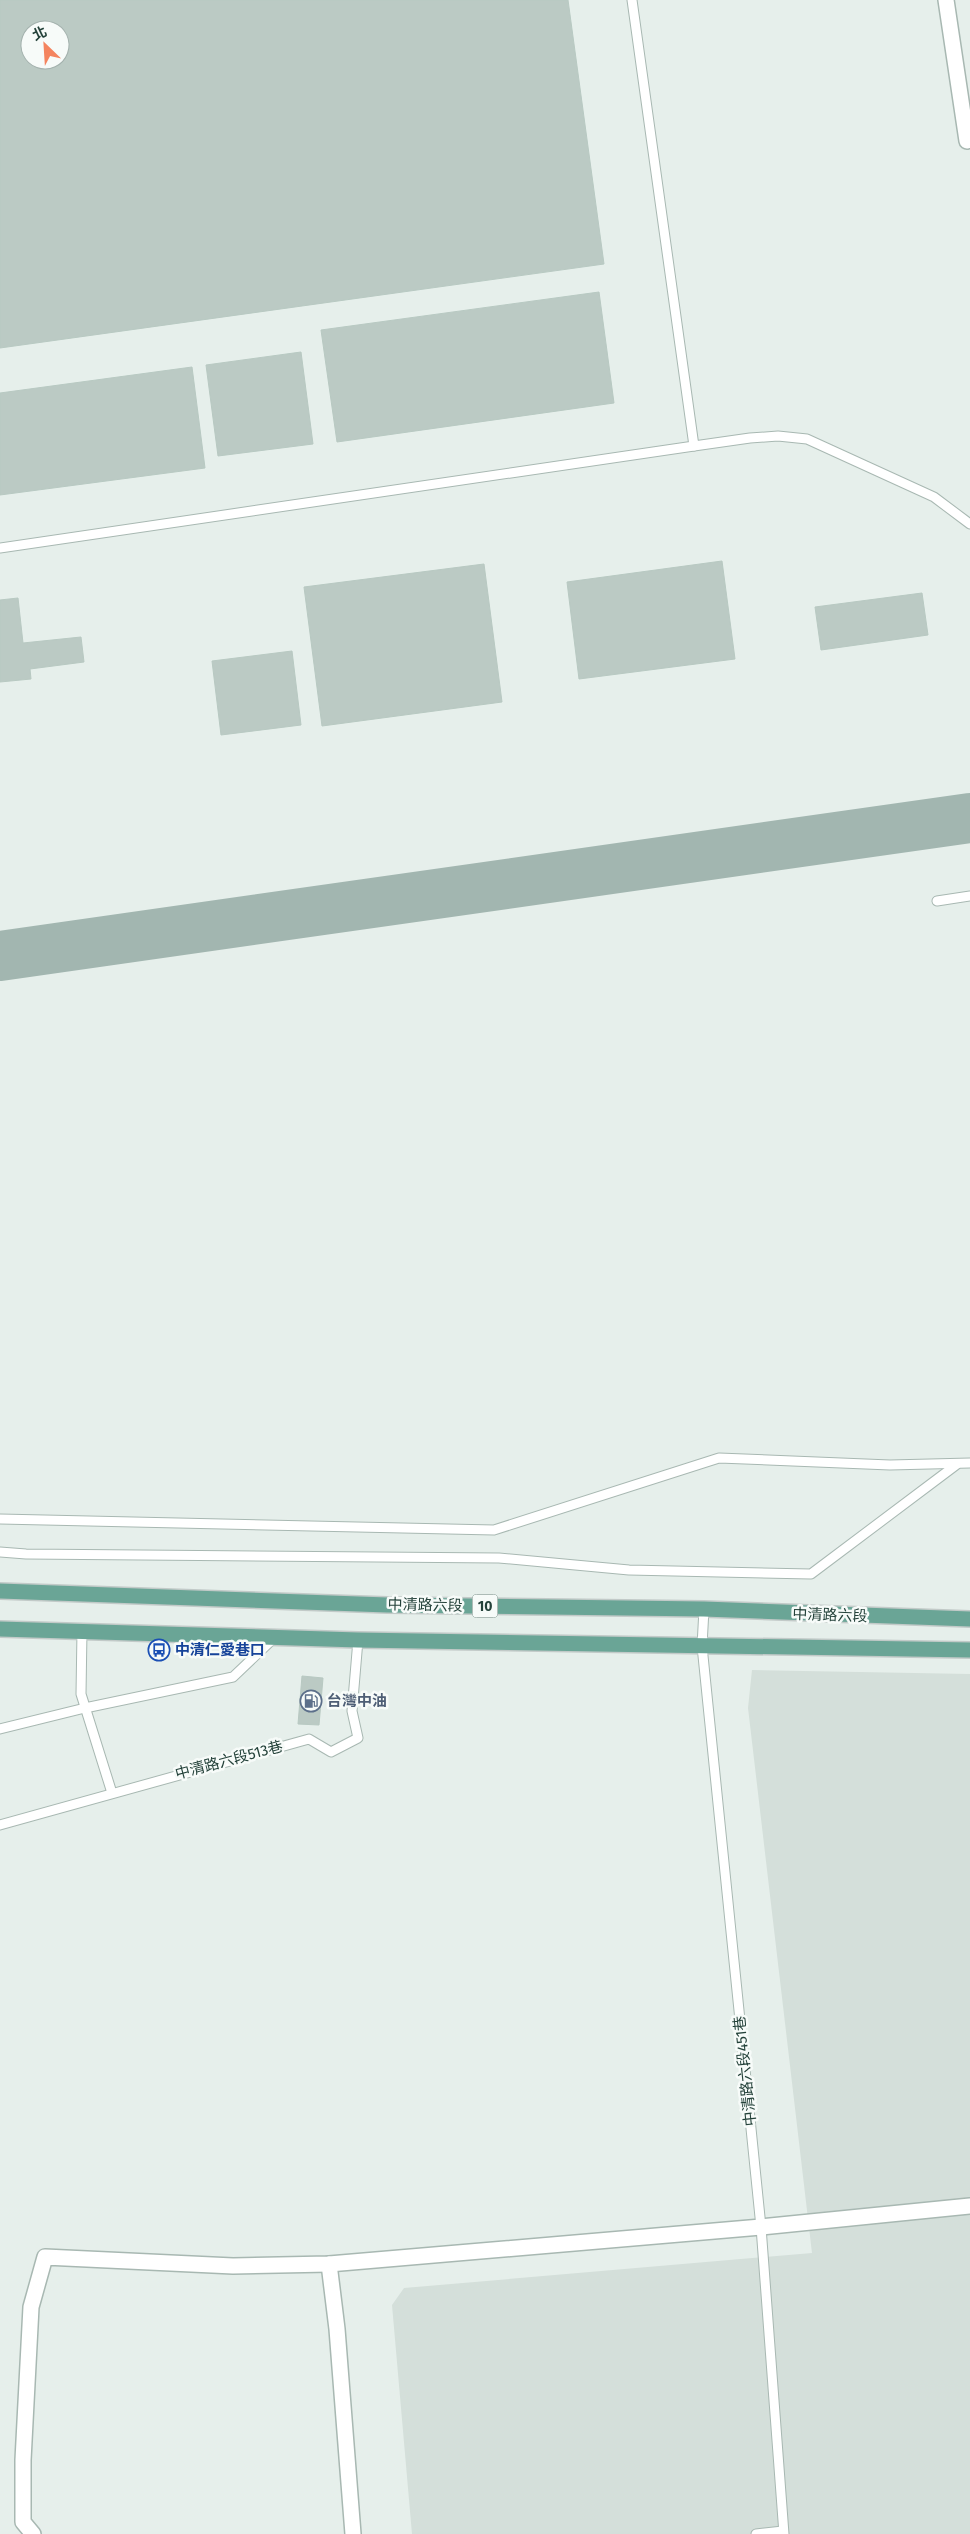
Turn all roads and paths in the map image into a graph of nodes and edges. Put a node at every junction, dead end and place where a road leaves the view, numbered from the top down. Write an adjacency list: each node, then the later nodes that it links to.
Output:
1 (632, 0): 4 (lane)
2 (946, 0): 3 (street)
3 (970, 140)
4 (694, 446): 5 (lane); 6 (lane)
5 (970, 524)
6 (0, 548)
7 (970, 896): 8 (lane)
8 (937, 901)
9 (970, 1463): 10 (lane)
10 (956, 1465): 11 (lane); 12 (lane)
11 (0, 1519)
12 (0, 1552)
13 (0, 1591): 14 (main road, 中清路六段 / 10)
14 (704, 1609): 15 (main road, 中清路六段 / 10); 20 (lane, 中清路六段451巷)
15 (970, 1618)
16 (0, 1629): 17 (main road)
17 (82, 1631): 18 (main road); 22 (lane)
18 (276, 1636): 19 (main road); 22 (lane)
19 (358, 1640): 20 (main road); 24 (lane, 中清路六段513巷)
20 (702, 1646): 21 (main road); 27 (lane, 中清路六段451巷)
21 (970, 1650)
22 (85, 1708): 23 (lane); 24 (lane)
23 (0, 1729)
24 (112, 1793): 25 (lane, 中清路六段513巷)
25 (0, 1825)
26 (970, 2206): 27 (street)
27 (761, 2227): 28 (street); 29 (lane, 中清路六段451巷)
28 (329, 2264): 30 (street); 31 (street)
29 (784, 2533): 32 (lane)
30 (33, 2534)
31 (353, 2534)
32 (756, 2534)

